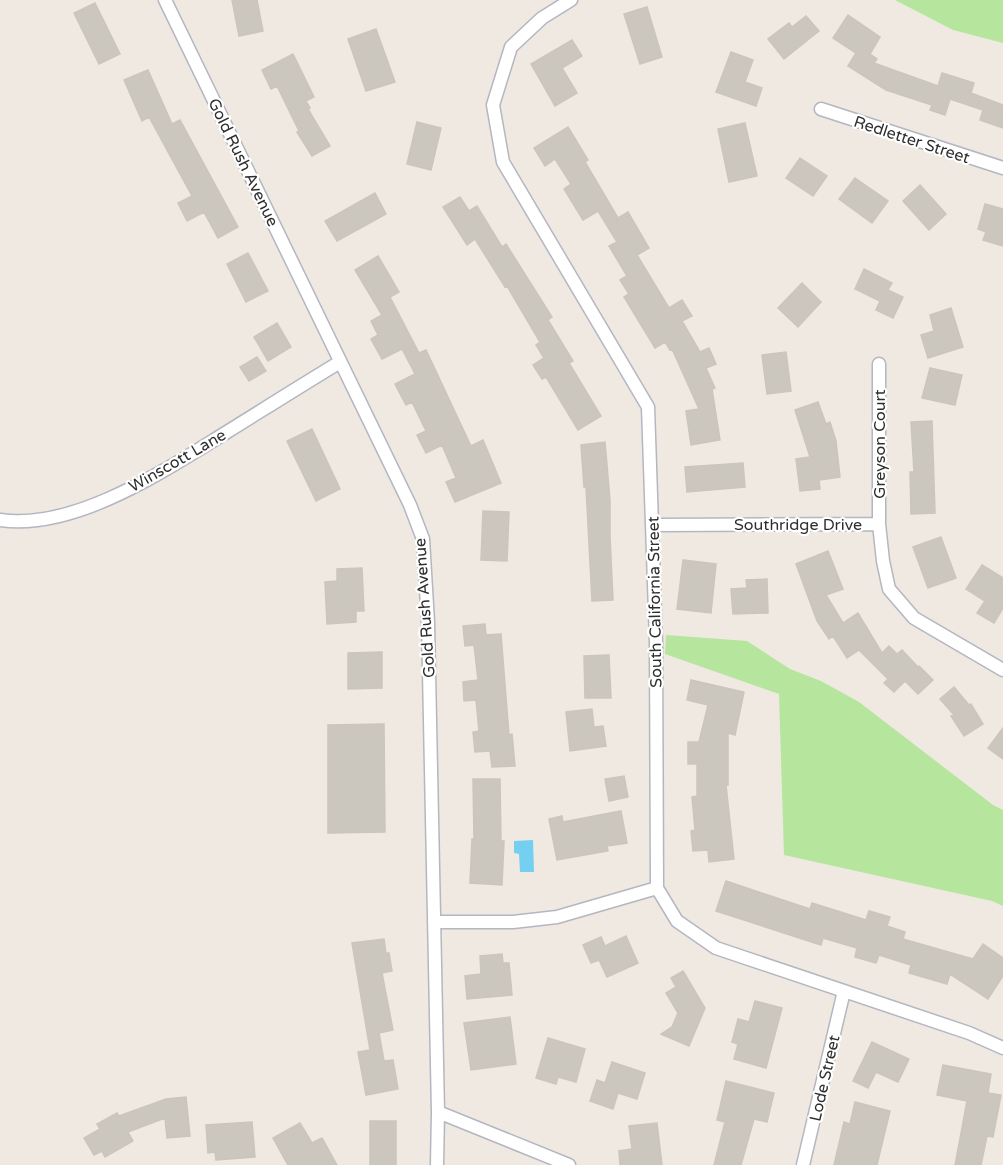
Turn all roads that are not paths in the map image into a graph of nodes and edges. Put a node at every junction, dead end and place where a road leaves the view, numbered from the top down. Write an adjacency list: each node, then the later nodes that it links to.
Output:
1 (165, 0): 5 (street, Gold Rush Avenue)
2 (571, 0): 9 (street, South California Street)
3 (821, 109): 4 (street, Redletter Street)
4 (1003, 168)
5 (340, 362): 7 (street, Winscott Lane); 12 (street, Gold Rush Avenue)
6 (879, 364): 8 (street, Greyson Court)
7 (0, 520)
8 (879, 524): 9 (street, Southridge Drive); 10 (street, Southridge Drive)
9 (653, 525): 11 (street, South California Street)
10 (1003, 670)
11 (657, 888): 12 (street); 13 (street)
12 (434, 922): 15 (street, Gold Rush Avenue)
13 (844, 991): 14 (street); 18 (street, Lode Street)
14 (1003, 1048)
15 (438, 1112): 16 (street, Gold Rush Avenue); 17 (street)
16 (437, 1165)
17 (569, 1165)
18 (803, 1165)

